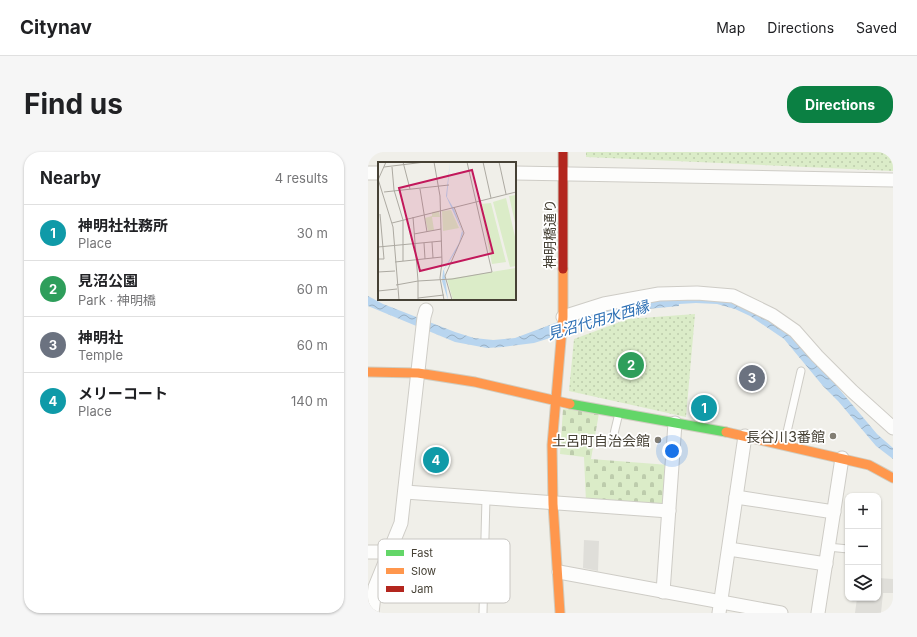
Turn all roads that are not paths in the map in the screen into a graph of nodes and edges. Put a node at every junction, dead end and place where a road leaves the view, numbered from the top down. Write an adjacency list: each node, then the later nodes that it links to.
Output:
1 (563, 152): 3 (street, 神明橋通り)
2 (516, 173): 3 (street)
3 (563, 174): 4 (street); 6 (street, 神明橋通り)
4 (893, 180)
5 (425, 314): 9 (street)
6 (563, 317): 10 (street, 神明橋通り); 13 (street)
7 (801, 371): 16 (lane)
8 (368, 372): 9 (street)
9 (418, 373): 10 (street); 19 (street)
10 (554, 401): 11 (street); 22 (street, 神明橋通り)
11 (619, 413): 12 (street); 15 (lane)
12 (675, 423): 14 (street); 23 (street)
13 (893, 428)
14 (745, 436): 16 (street); 20 (street)
15 (612, 442)
16 (784, 445): 17 (street)
17 (842, 458): 18 (street); 24 (street)
18 (893, 478)
19 (405, 492): 21 (street); 25 (street)
20 (736, 497): 24 (street); 28 (street)
21 (486, 498): 22 (street); 26 (lane)
22 (553, 504): 23 (street); 31 (street, 神明橋通り)
23 (669, 511): 33 (street)
24 (834, 512): 27 (street)
25 (394, 539)
26 (485, 539)
27 (828, 547): 29 (lane); 30 (street)
28 (729, 549): 30 (street); 35 (street)
29 (845, 549)
30 (826, 564): 40 (street)
31 (558, 572): 33 (street); 38 (street, 神明橋通り)
32 (378, 579): 36 (street)
33 (663, 592): 35 (street)
34 (483, 603): 37 (lane)
35 (720, 608): 39 (street)
36 (372, 613)
37 (483, 613)
38 (560, 613)
39 (781, 613)
40 (818, 613)

